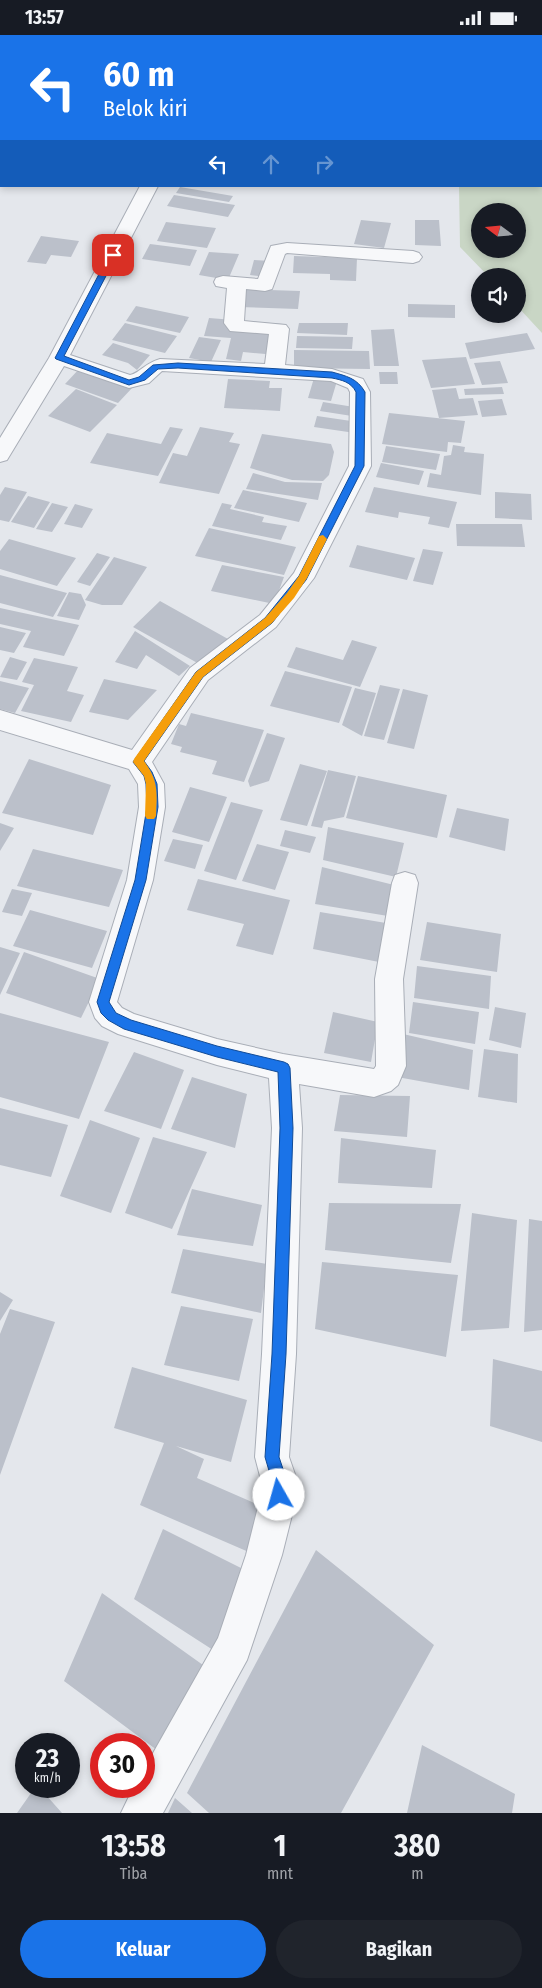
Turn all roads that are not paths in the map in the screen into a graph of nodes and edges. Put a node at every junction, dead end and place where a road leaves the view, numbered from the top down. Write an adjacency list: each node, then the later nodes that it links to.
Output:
1 (148, 187): 3 (street)
2 (412, 257): 4 (street)
3 (59, 358): 4 (street); 5 (street)
4 (274, 370): 7 (street)
5 (0, 455)
6 (0, 720): 7 (street)
7 (138, 762): 9 (street)
8 (406, 883): 9 (street)
9 (284, 1068): 10 (street)
10 (140, 1813)

